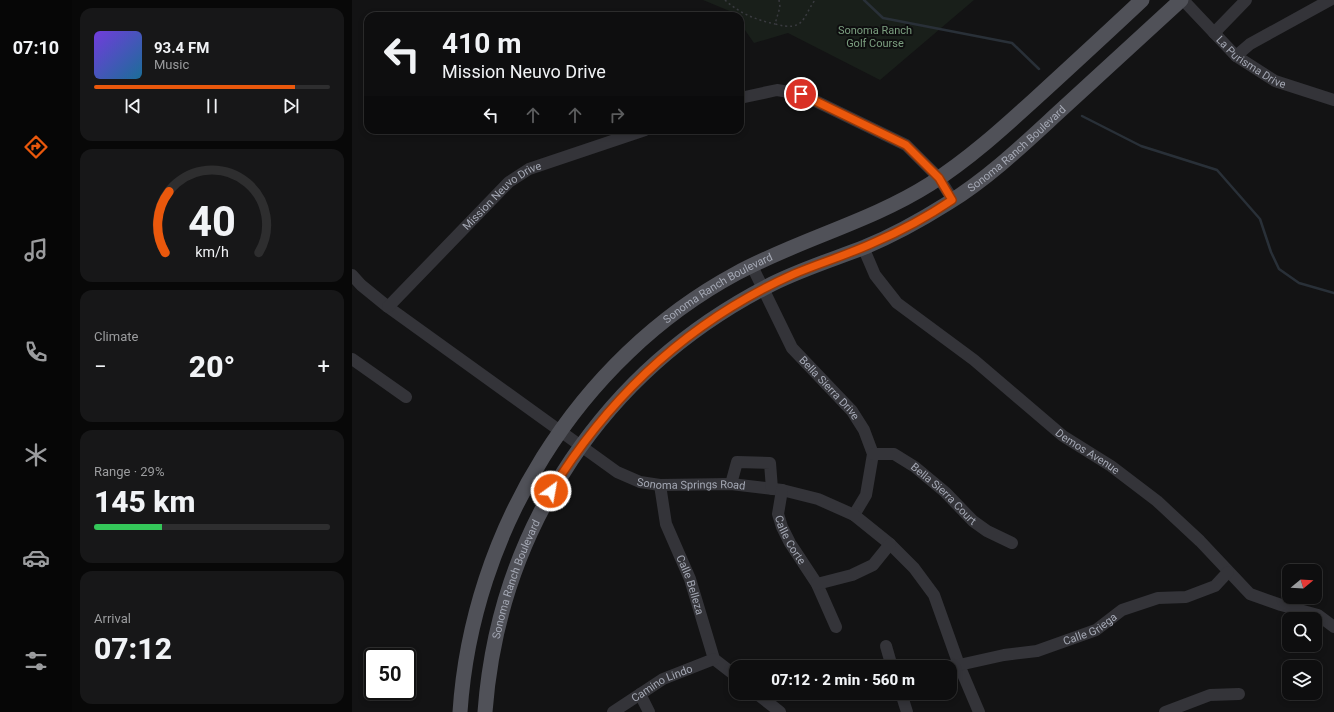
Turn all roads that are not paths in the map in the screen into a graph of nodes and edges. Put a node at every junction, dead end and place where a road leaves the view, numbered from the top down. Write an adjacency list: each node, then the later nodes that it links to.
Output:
1 (1142, 0): 10 (main road, Sonoma Ranch Boulevard)
2 (1182, 0): 5 (street, La Purisma Drive); 11 (main road, Sonoma Ranch Boulevard)
3 (1246, 0): 5 (street)
4 (1330, 0): 6 (street)
5 (1214, 33): 6 (street, La Purisma Drive)
6 (1236, 56): 8 (street, La Purisma Drive)
7 (744, 97): 10 (street)
8 (1334, 100)
9 (633, 134): 16 (street, Mission Neuvo Drive)
10 (939, 178): 11 (street); 13 (main road, Sonoma Ranch Boulevard)
11 (952, 200): 12 (main road, Sonoma Ranch Boulevard)
12 (863, 247): 15 (main road, Sonoma Ranch Boulevard); 28 (street, Demos Avenue)
13 (752, 266): 15 (street, Bella Sierra Drive); 19 (main road, Sonoma Ranch Boulevard)
14 (352, 275): 16 (street, Sonoma Springs Road)
15 (764, 289): 20 (main road, Sonoma Ranch Boulevard); 21 (street, Bella Sierra Drive)
16 (388, 307): 19 (street, Sonoma Springs Road)
17 (352, 359): 18 (street)
18 (406, 397)
19 (562, 430): 20 (street, Sonoma Springs Road); 41 (main road, Sonoma Ranch Boulevard)
20 (581, 446): 23 (street, Sonoma Springs Road); 42 (main road, Sonoma Ranch Boulevard)
21 (872, 454): 25 (street, Bella Sierra Drive); 26 (street, Bella Sierra Court)
22 (731, 484): 23 (street, Sonoma Springs Road); 24 (street, Sonoma Springs Road); 24 (street, Calle Corte)
23 (660, 485): 33 (street, Calle Belleza)
24 (777, 489): 25 (street, Sonoma Springs Road); 29 (street, Calle Corte)
25 (854, 515): 27 (street, Sonoma Springs Road)
26 (1012, 543)
27 (890, 544): 29 (street); 35 (street, Sonoma Springs Road)
28 (1228, 572): 30 (street, Demos Avenue); 35 (street, Calle Griega)
29 (817, 584): 31 (street, Calle Corte)
30 (1334, 626)
31 (836, 627)
32 (886, 646): 34 (street)
33 (714, 659): 36 (street); 37 (street, Camino Lindo)
34 (890, 660)
35 (959, 665): 47 (street, Sonoma Springs Road)
36 (729, 671)
37 (640, 694): 43 (street, Camino Lindo); 44 (street)
38 (1239, 694): 48 (street)
39 (765, 700): 45 (street)
40 (903, 700): 46 (street)
41 (460, 712)
42 (485, 712)
43 (613, 712)
44 (649, 712)
45 (780, 712)
46 (907, 712)
47 (979, 712)
48 (1165, 712)

